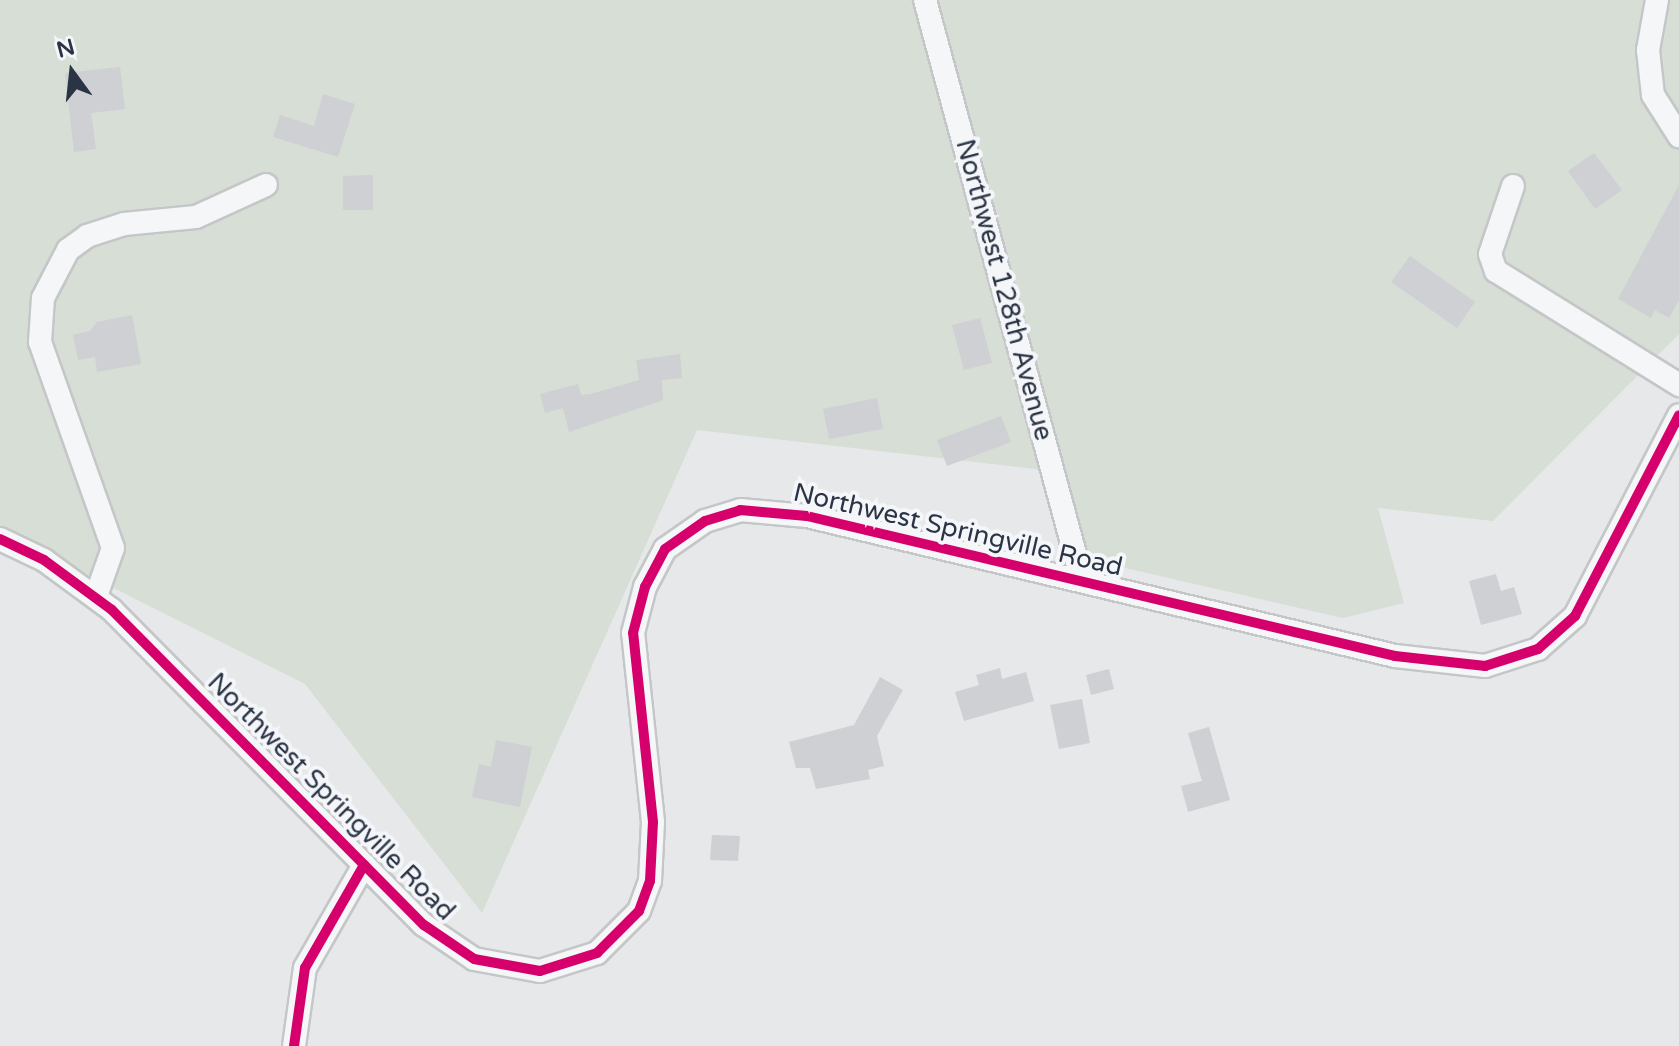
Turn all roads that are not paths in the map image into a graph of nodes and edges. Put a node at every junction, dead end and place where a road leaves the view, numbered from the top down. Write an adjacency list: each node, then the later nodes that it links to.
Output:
1 (925, 0): 9 (street, Northwest 128th Avenue)
2 (1657, 0): 3 (street)
3 (1679, 136)
4 (266, 185): 10 (street)
5 (1513, 186): 6 (street)
6 (1679, 385)
7 (1679, 415): 9 (street, Northwest Springville Road)
8 (0, 539): 10 (street, Northwest Springville Road)
9 (1082, 580): 11 (street, Northwest Springville Road)
10 (96, 596): 11 (street, Northwest Springville Road)
11 (364, 865): 12 (street)
12 (294, 1046)

